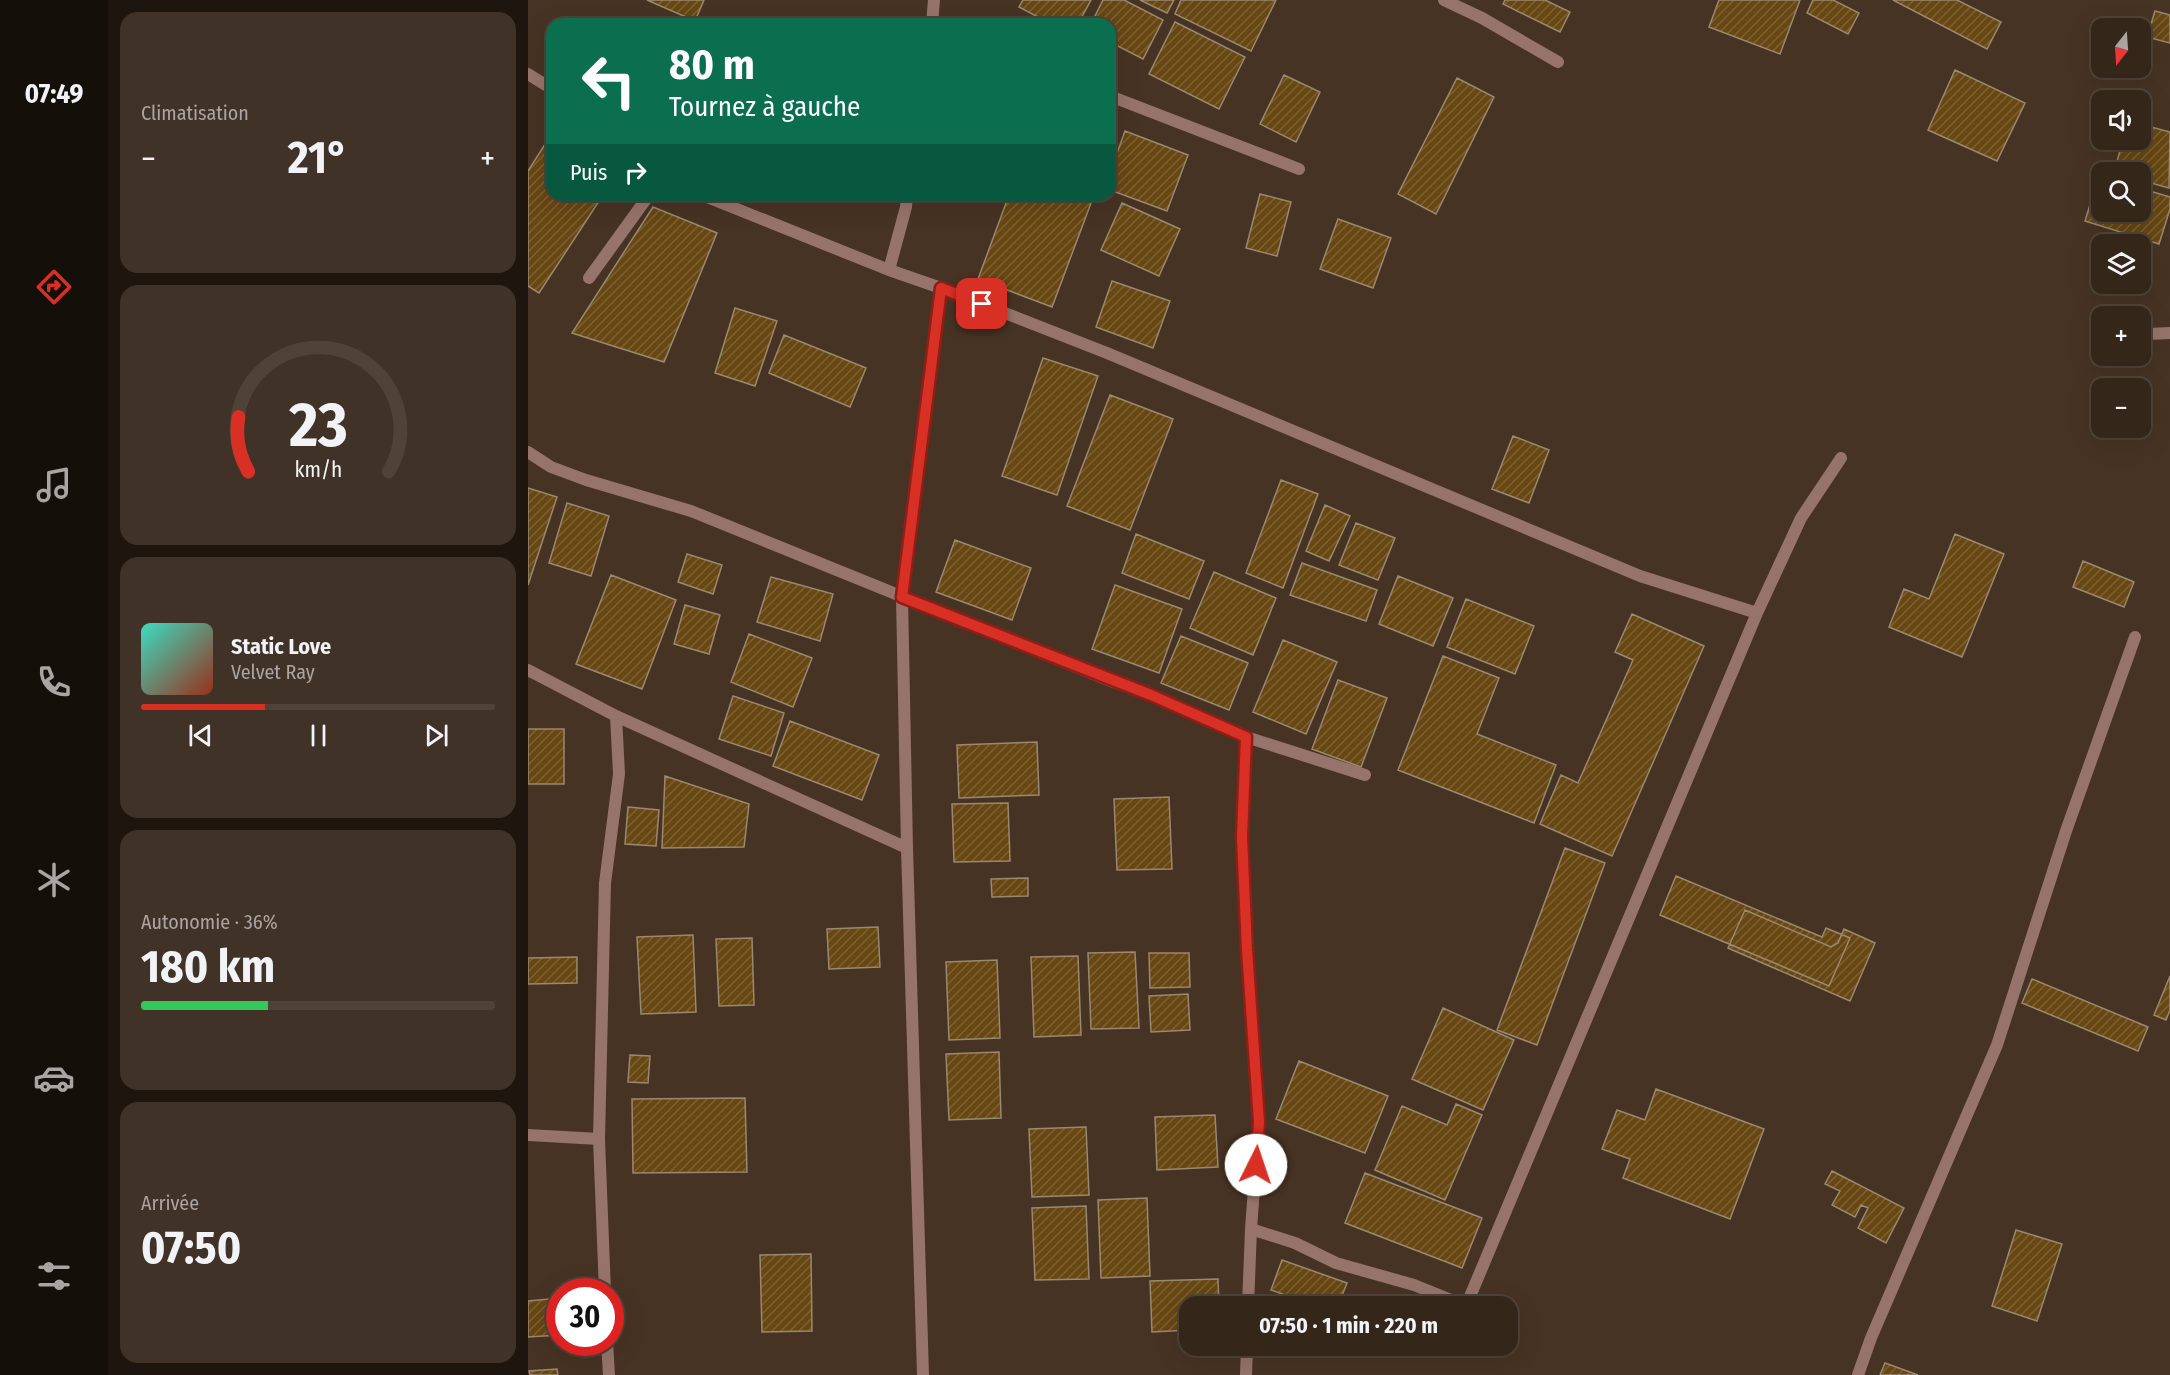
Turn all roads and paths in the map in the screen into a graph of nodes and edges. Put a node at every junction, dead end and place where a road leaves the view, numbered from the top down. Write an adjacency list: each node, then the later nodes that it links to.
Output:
1 (934, 0): 3 (street)
2 (1444, 0): 4 (street)
3 (932, 18)
4 (1558, 62)
5 (528, 74): 6 (street)
6 (546, 85)
7 (1116, 98): 8 (street)
8 (1299, 169)
9 (645, 201): 13 (street)
10 (717, 201): 12 (street)
11 (906, 201): 12 (street)
12 (890, 270): 14 (street)
13 (589, 278)
14 (941, 288): 19 (street); 20 (street)
15 (2170, 333): 16 (street)
16 (2151, 334)
17 (528, 452): 19 (street)
18 (1840, 458): 20 (street)
19 (902, 597): 24 (street); 26 (street)
20 (1757, 613): 29 (street)
21 (2135, 637): 37 (street)
22 (528, 670): 23 (street)
23 (616, 716): 26 (street); 28 (street)
24 (1246, 737): 25 (street); 29 (street)
25 (1365, 775)
26 (907, 848): 35 (street)
27 (528, 1135): 28 (street)
28 (599, 1139): 30 (street)
29 (1251, 1229): 31 (street)
30 (604, 1278)
31 (1248, 1296)
32 (608, 1356): 34 (street)
33 (1247, 1356): 36 (street)
34 (609, 1375)
35 (923, 1375)
36 (1246, 1375)
37 (1858, 1375)

